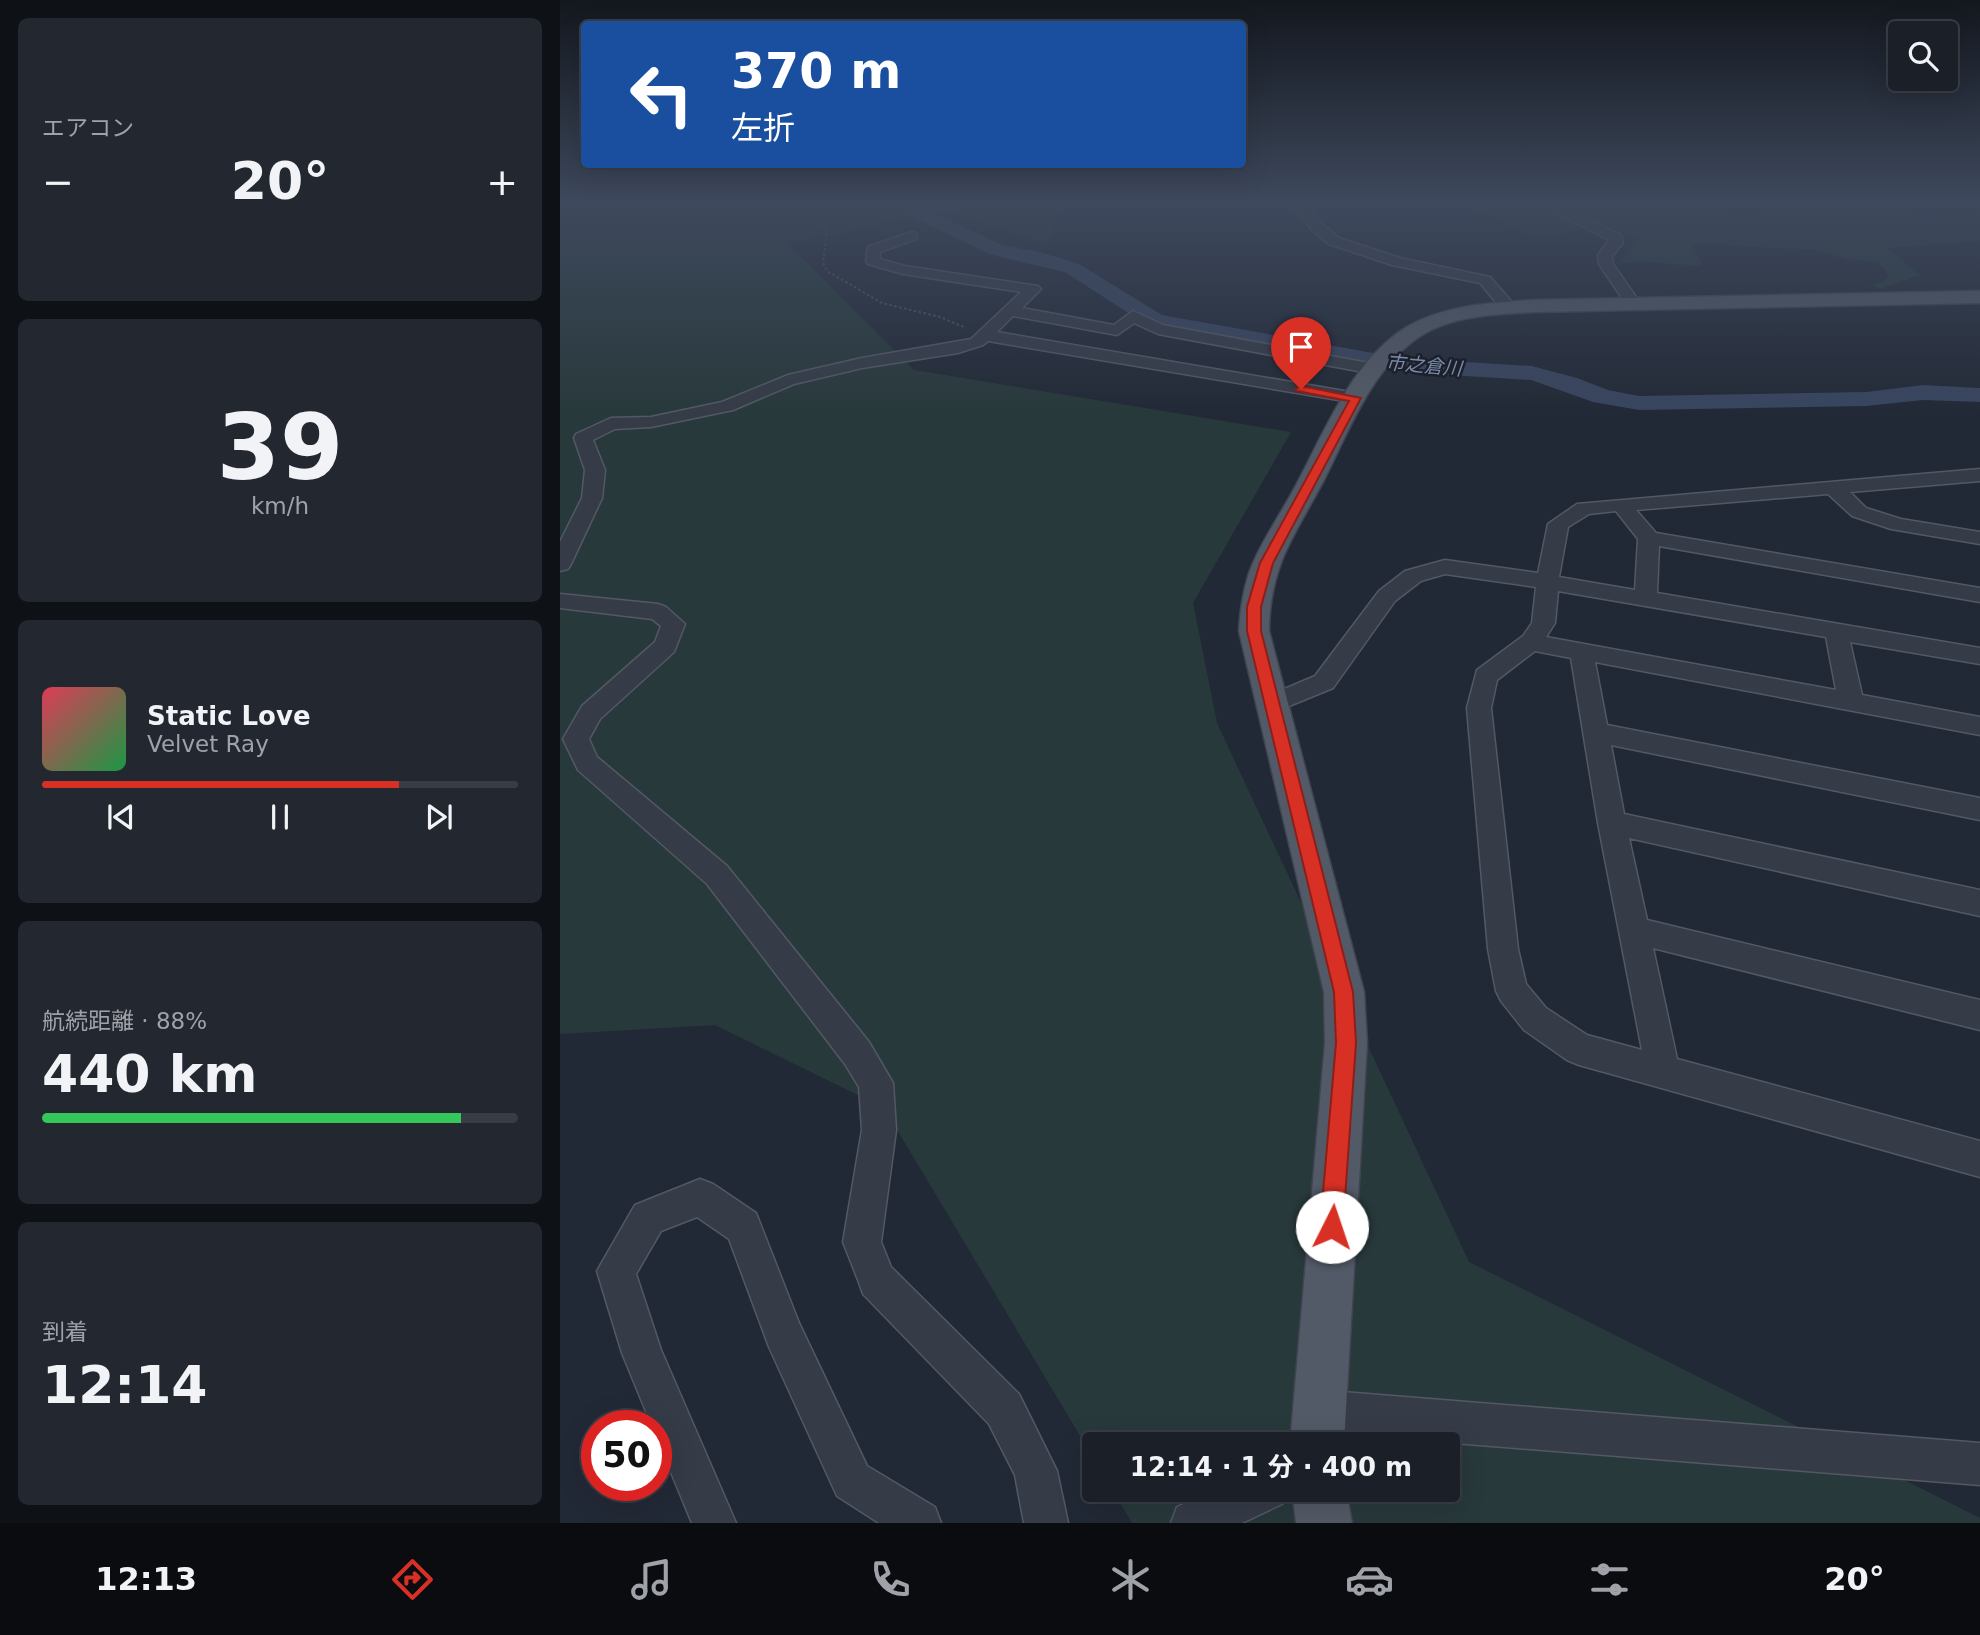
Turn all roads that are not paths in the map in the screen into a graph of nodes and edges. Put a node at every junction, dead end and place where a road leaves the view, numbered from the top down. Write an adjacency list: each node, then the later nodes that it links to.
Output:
1 (917, 272): 7 (street)
2 (1446, 272): 6 (street)
3 (1611, 272): 5 (street)
4 (1980, 297): 5 (main road)
5 (1633, 304): 6 (main road)
6 (1509, 307): 9 (main road)
7 (1010, 311): 8 (street); 9 (street)
8 (984, 335): 9 (street); 15 (street)
9 (1372, 373): 25 (main road)
10 (1980, 475): 11 (street)
11 (1832, 486): 12 (street); 14 (street)
12 (1620, 504): 13 (street); 16 (street)
13 (1649, 538): 17 (street); 18 (street)
14 (1980, 538)
15 (560, 564)
16 (1549, 582): 18 (street); 21 (street); 25 (street)
17 (1980, 595)
18 (1646, 598): 20 (street)
19 (560, 601): 41 (street)
20 (1836, 632): 23 (street); 24 (street)
21 (1531, 642): 22 (street); 33 (street)
22 (1582, 654): 24 (street); 27 (street)
23 (1980, 656)
24 (1851, 702): 26 (street)
25 (1272, 704): 35 (main road)
26 (1980, 726)
27 (1596, 732): 28 (street); 29 (street)
28 (1980, 809)
29 (1612, 823): 30 (street); 31 (street)
30 (1980, 903)
31 (1634, 930): 32 (street); 33 (street)
32 (1980, 1015)
33 (1663, 1074): 34 (street)
34 (1980, 1159)
35 (1317, 1427): 36 (street)
36 (1980, 1464)
37 (1239, 1502): 42 (street)
38 (1321, 1502): 43 (main road)
39 (714, 1523): 40 (street)
40 (919, 1523)
41 (1046, 1523)
42 (1193, 1523)
43 (1324, 1523)

